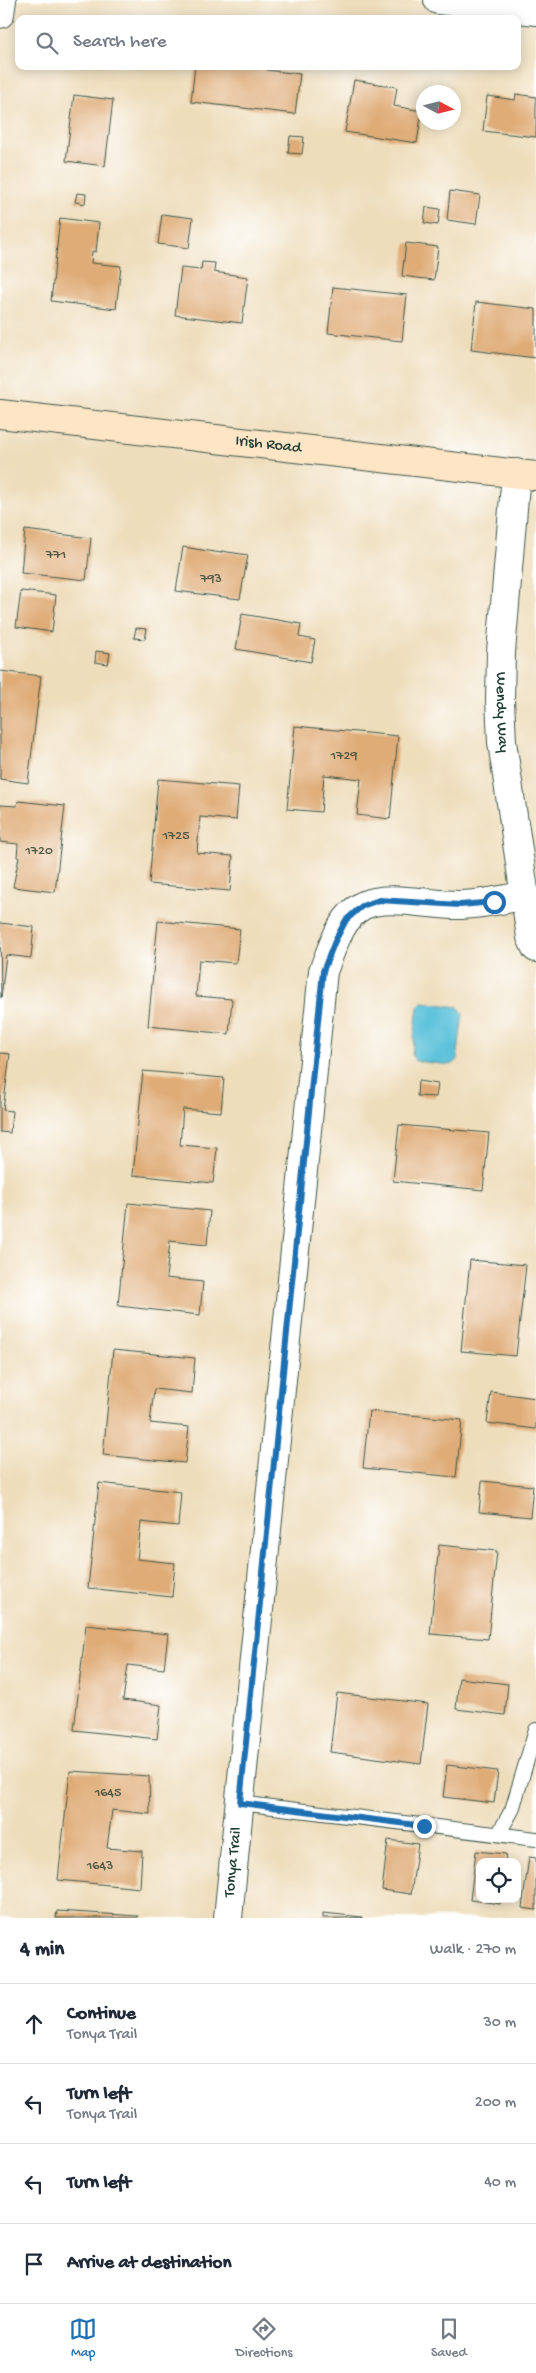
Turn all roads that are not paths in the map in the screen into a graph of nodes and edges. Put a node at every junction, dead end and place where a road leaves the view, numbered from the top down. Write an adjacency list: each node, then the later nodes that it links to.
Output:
1 (2, 0): 4 (street)
2 (438, 0): 3 (street)
3 (536, 11)
4 (0, 14)
5 (0, 414): 6 (street, Irish Road)
6 (526, 474): 7 (street, Wendy Way)
7 (525, 895): 8 (street, Wendy Way); 10 (street, Tonya Trail)
8 (536, 948)
9 (536, 1730): 11 (lane)
10 (240, 1803): 11 (lane); 13 (street, Tonya Trail)
11 (499, 1833): 12 (lane)
12 (536, 1839)
13 (228, 1918)

